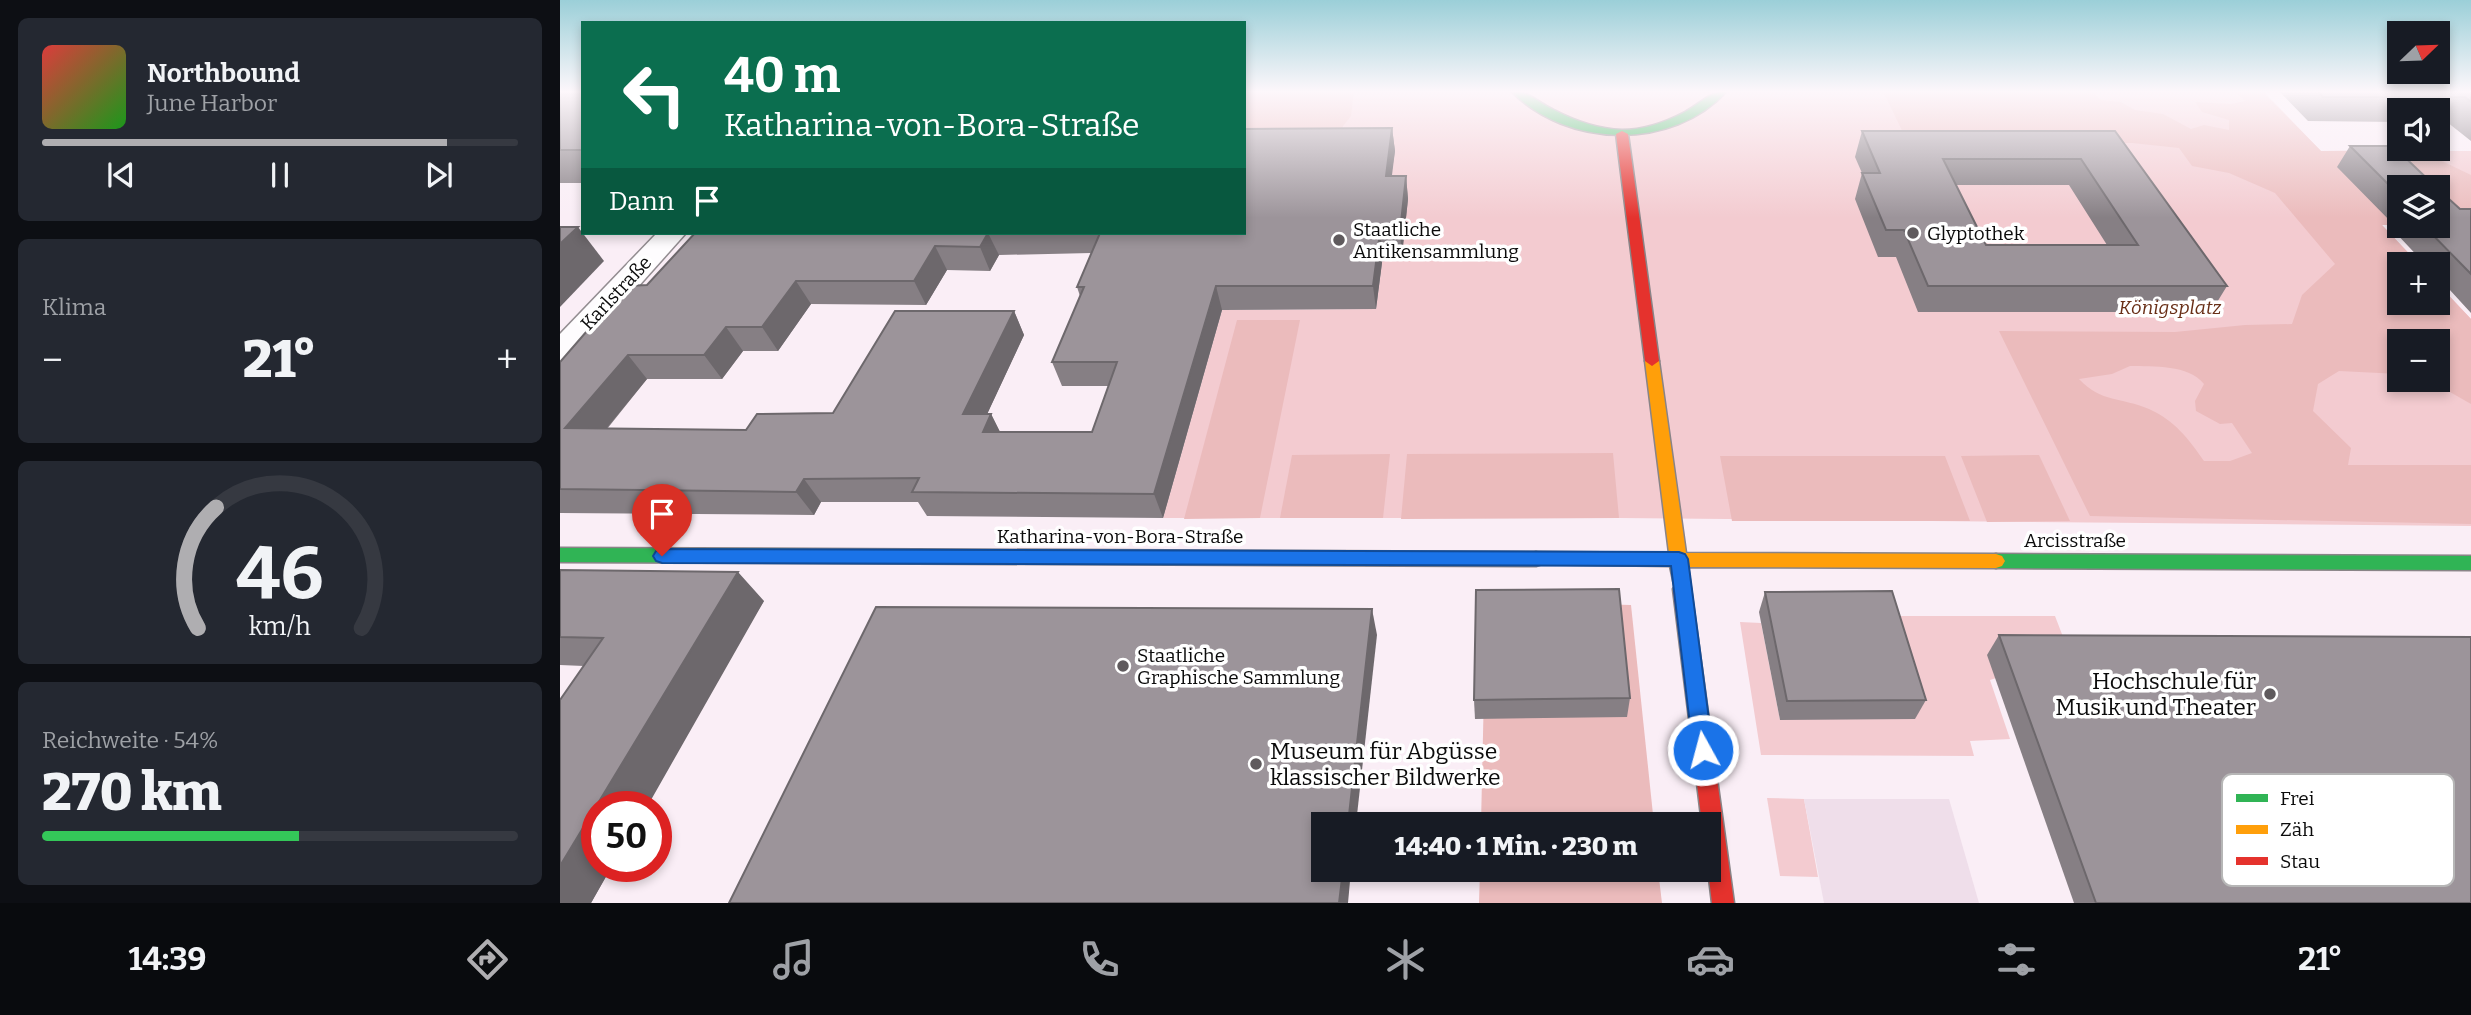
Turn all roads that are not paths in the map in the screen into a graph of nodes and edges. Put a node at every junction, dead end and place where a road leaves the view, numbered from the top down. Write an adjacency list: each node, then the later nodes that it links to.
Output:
1 (1619, 133): 2 (main road)
2 (1622, 134): 6 (main road)
3 (670, 235): 4 (street, Karlstraße)
4 (560, 354)
5 (560, 555): 6 (main road, Katharina-von-Bora-Straße)
6 (1679, 559): 7 (main road, Arcisstraße); 8 (main road)
7 (2471, 563)
8 (1723, 903)

